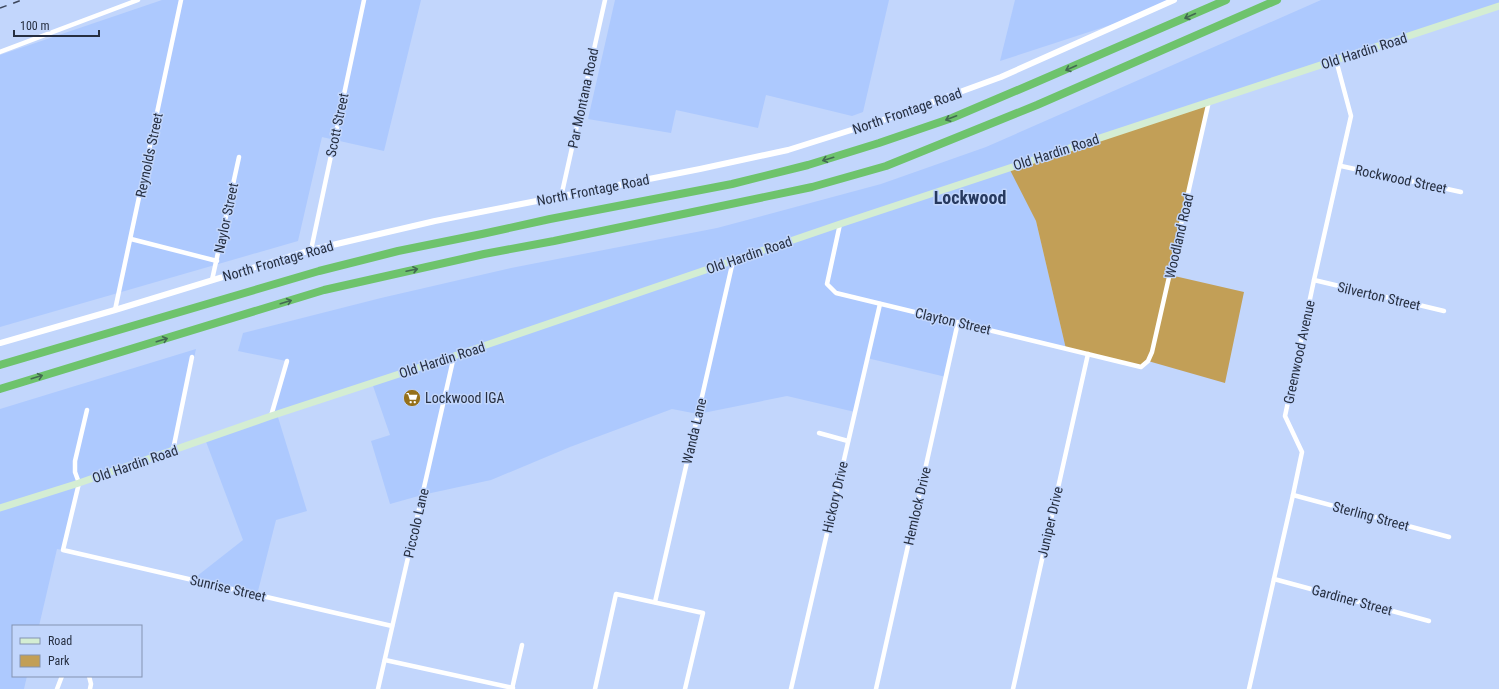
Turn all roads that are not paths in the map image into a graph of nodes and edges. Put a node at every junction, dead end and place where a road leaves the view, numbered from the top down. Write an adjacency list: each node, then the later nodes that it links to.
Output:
1 (138, 0): 9 (street)
2 (181, 0): 17 (street, Reynolds Street)
3 (364, 0): 18 (street, Scott Street)
4 (605, 0): 15 (street, Par Montana Road)
5 (1174, 0): 15 (street, North Frontage Road)
6 (1226, 0): 32 (highway, one-way to 32)
7 (1277, 0): 34 (highway, one-way to 7)
8 (1499, 6): 10 (main road, Old Hardin Road)
9 (0, 52)
10 (1336, 60): 11 (main road, Old Hardin Road); 13 (street, Greenwood Avenue)
11 (1209, 102): 16 (main road, Old Hardin Road); 33 (street, Woodland Road)
12 (239, 157): 20 (street, Naylor Street)
13 (1341, 166): 14 (street, Rockwood Street); 22 (street, Greenwood Avenue)
14 (1461, 192)
15 (561, 197): 18 (street, North Frontage Road)
16 (840, 224): 19 (main road, Old Hardin Road); 23 (street, Clayton Street)
17 (131, 239): 20 (street); 24 (street, Reynolds Street)
18 (311, 250): 21 (street, North Frontage Road)
19 (733, 260): 29 (main road, Old Hardin Road); 45 (street, Wanda Lane)
20 (216, 261): 21 (street, Naylor Street)
21 (212, 280): 24 (street, North Frontage Road)
22 (1314, 280): 25 (street, Silverton Street); 41 (street, Greenwood Avenue)
23 (880, 304): 26 (street, Clayton Street); 38 (street, Hickory Drive)
24 (115, 310): 27 (street, North Frontage Road)
25 (1444, 311)
26 (958, 322): 28 (street, Clayton Street); 59 (street, Hemlock Drive)
27 (0, 342)
28 (1088, 354): 33 (street, Clayton Street); 60 (street, Juniper Drive)
29 (454, 356): 36 (main road, Old Hardin Road); 47 (street, Piccolo Lane)
30 (192, 358): 39 (street)
31 (286, 361): 36 (street)
32 (0, 365)
33 (1141, 367)
34 (0, 389)
35 (87, 410): 40 (street)
36 (271, 416): 39 (main road, Old Hardin Road)
37 (819, 433): 38 (street)
38 (848, 441): 58 (street, Hickory Drive)
39 (173, 450): 40 (main road, Old Hardin Road)
40 (79, 483): 42 (main road, Old Hardin Road); 47 (street, Sunrise Street)
41 (1293, 495): 43 (street, Sterling Street); 44 (street, Greenwood Avenue)
42 (0, 508)
43 (1449, 537)
44 (1274, 580): 46 (street, Gardiner Street); 61 (street, Greenwood Avenue)
45 (655, 602): 56 (street); 57 (street)
46 (1429, 621)
47 (392, 626): 49 (street, Piccolo Lane)
48 (522, 645): 55 (street)
49 (385, 660): 54 (street, Piccolo Lane); 55 (street)
50 (62, 677): 52 (street)
51 (89, 677): 53 (street)
52 (57, 689)
53 (90, 689)
54 (378, 689)
55 (513, 689)
56 (595, 689)
57 (685, 689)
58 (791, 689)
59 (876, 689)
60 (1012, 689)
61 (1249, 689)

